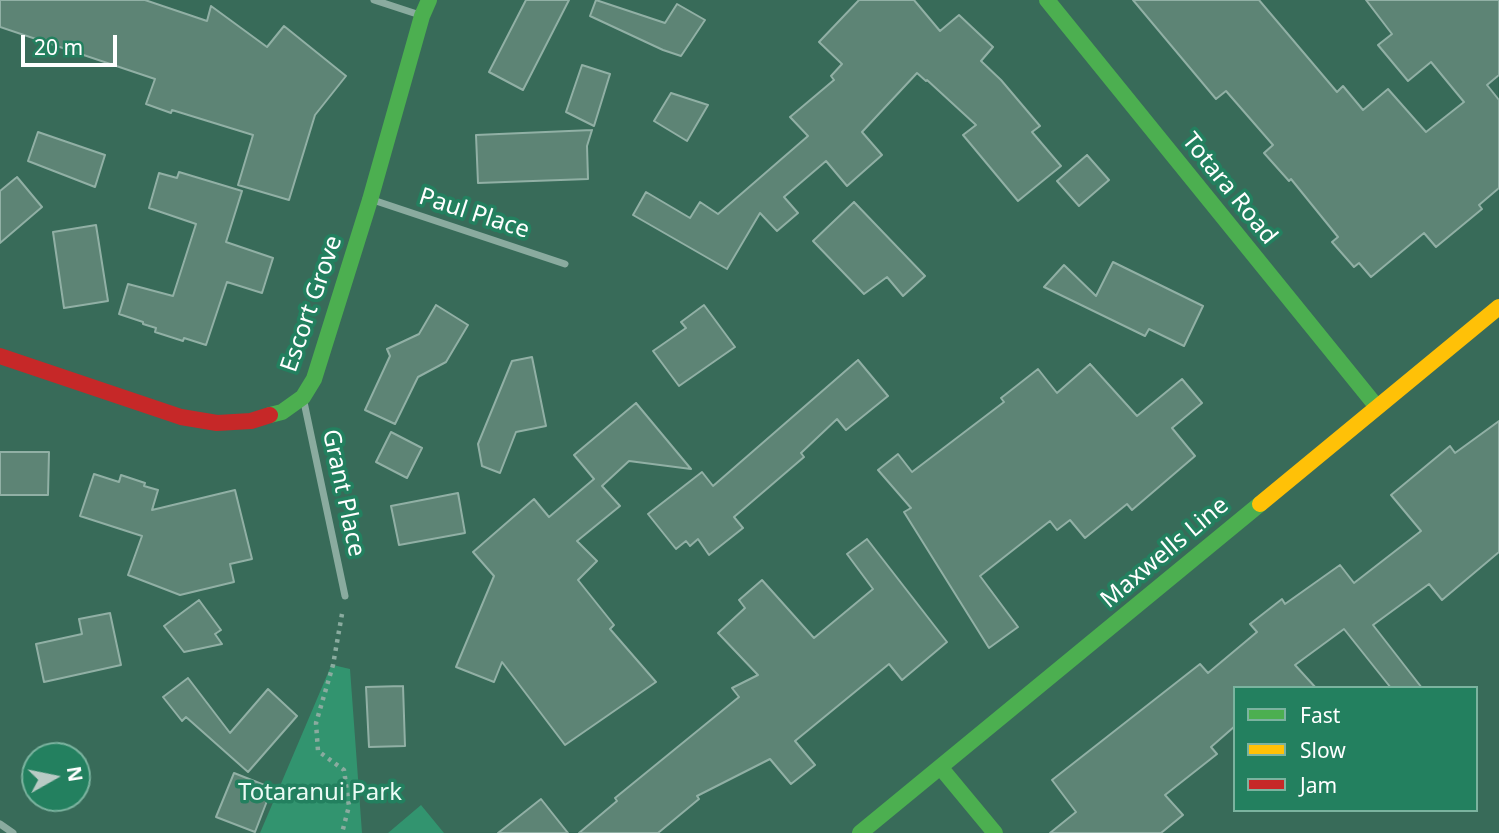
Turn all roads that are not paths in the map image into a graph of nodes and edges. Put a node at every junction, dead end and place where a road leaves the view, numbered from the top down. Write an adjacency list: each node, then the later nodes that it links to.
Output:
1 (374, 0): 4 (street)
2 (429, 0): 4 (street, Escort Grove)
3 (1046, 0): 10 (street, Totara Road)
4 (422, 16): 5 (street, Escort Grove)
5 (370, 200): 6 (street, Paul Place); 9 (street, Escort Grove)
6 (565, 264)
7 (1499, 308): 10 (street, Maxwells Line)
8 (0, 356): 9 (street, Escort Grove)
9 (303, 397): 11 (street, Grant Place)
10 (1377, 407): 12 (street, Maxwells Line)
11 (345, 596)
12 (941, 768): 15 (street, Maxwells Line); 16 (street)
13 (0, 824): 14 (street)
14 (13, 833)
15 (860, 833)
16 (995, 833)

